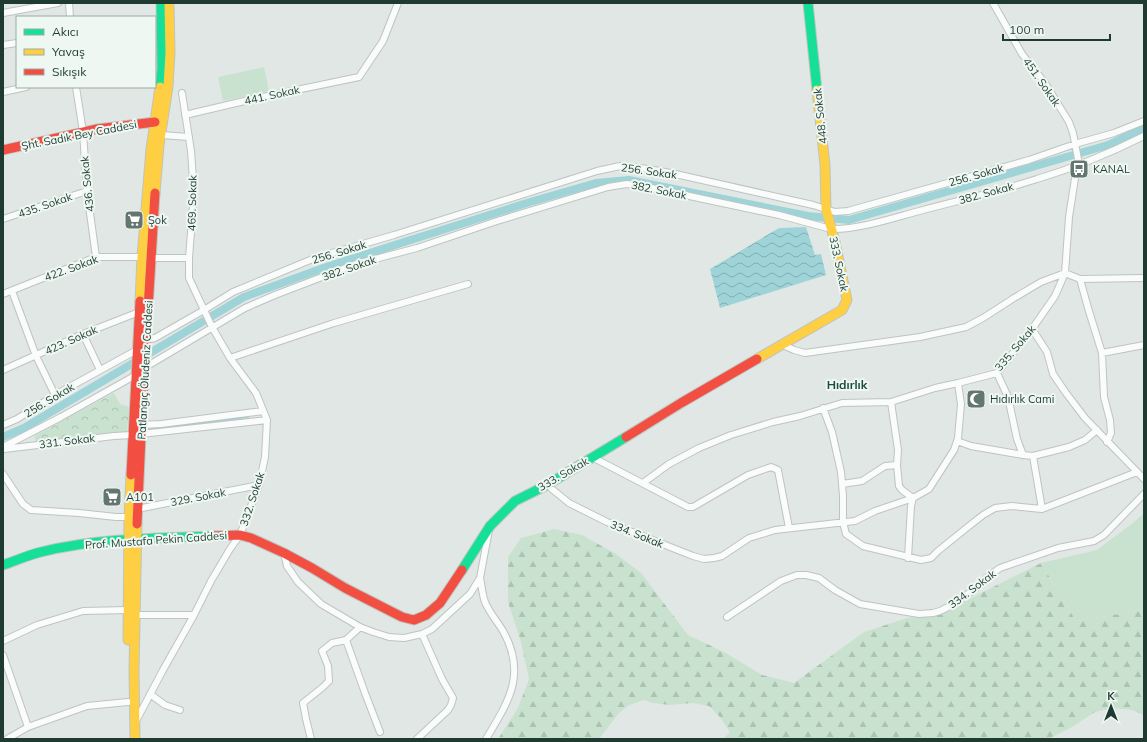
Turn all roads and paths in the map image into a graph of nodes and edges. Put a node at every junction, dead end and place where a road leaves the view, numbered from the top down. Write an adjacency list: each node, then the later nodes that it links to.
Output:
1 (58, 3): 8 (street)
2 (69, 3): 9 (street)
3 (162, 3): 18 (main road, Patlangıç Öludeniz Caddesi)
4 (169, 3): 20 (main road, Patlangıç Öludeniz Caddesi)
5 (398, 3): 16 (street, 441. Sokak)
6 (808, 3): 27 (main road, 448. Sokak)
7 (993, 3): 23 (street, 451. Sokak)
8 (3, 13)
9 (70, 16)
10 (16, 43): 11 (street)
11 (3, 45)
12 (21, 88): 14 (street)
13 (76, 88): 19 (street, 436. Sokak)
14 (3, 92)
15 (182, 93): 16 (street, 469. Sokak)
16 (185, 115): 22 (street, 469. Sokak)
17 (1144, 121): 23 (street, 256. Sokak)
18 (155, 122): 19 (main road, Şht. Sadık Bey Caddesi); 31 (main road, Patlangıç Öludeniz Caddesi)
19 (83, 132): 24 (main road, Şht. Sadık Bey Caddesi); 26 (street, 436. Sokak)
20 (161, 135): 22 (street); 32 (main road, Patlangıç Öludeniz Caddesi)
21 (1144, 136): 25 (street, 382. Sokak)
22 (189, 137): 33 (street, 469. Sokak)
23 (1076, 147): 25 (street, 451. Sokak); 27 (street, 256. Sokak)
24 (3, 150)
25 (1077, 162): 29 (street, 382. Sokak); 34 (street, 335. Sokak)
26 (87, 191): 28 (street, 435. Sokak); 30 (street, 436. Sokak)
27 (827, 210): 29 (main road, 448. Sokak); 41 (street, 256. Sokak)
28 (3, 219)
29 (830, 227): 42 (street, 382. Sokak); 45 (main road, 333. Sokak)
30 (96, 257): 31 (street, 422. Sokak); 38 (street, 422. Sokak)
31 (142, 257): 40 (main road, Patlangıç Öludeniz Caddesi)
32 (152, 258): 33 (street); 47 (main road, Patlangıç Öludeniz Caddesi)
33 (189, 258): 41 (street, 469. Sokak)
34 (1065, 273): 36 (street); 43 (street, 335. Sokak); 45 (street)
35 (1144, 278): 36 (street)
36 (1080, 279): 48 (street)
37 (468, 284): 50 (street)
38 (12, 291): 39 (street, 422. Sokak); 49 (street)
39 (3, 294)
40 (139, 312): 44 (street, 423. Sokak); 47 (main road, Patlangıç Öludeniz Caddesi)
41 (205, 312): 42 (street, 332. Sokak); 47 (street, 256. Sokak)
42 (211, 326): 50 (street, 332. Sokak); 51 (street, 382. Sokak)
43 (1032, 329): 54 (street, 335. Sokak); 62 (street)
44 (83, 334): 49 (street, 423. Sokak); 53 (street)
45 (783, 345): 69 (main road, 333. Sokak)
46 (1144, 345): 48 (street)
47 (141, 348): 51 (main road, Patlangıç Öludeniz Caddesi); 53 (street, 256. Sokak)
48 (1102, 353): 65 (street)
49 (36, 356): 52 (street, 423. Sokak); 56 (street)
50 (230, 358): 59 (street, 332. Sokak)
51 (140, 369): 63 (main road, Patlangıç Öludeniz Caddesi); 63 (main road, Patlangıç Öludeniz Caddesi); 66 (street, 256. Sokak)
52 (3, 370)
53 (100, 370): 56 (street, 256. Sokak)
54 (997, 373): 55 (street, 335. Sokak); 67 (street)
55 (958, 384): 57 (street, 335. Sokak); 64 (street)
56 (56, 395): 61 (street, 256. Sokak)
57 (891, 402): 58 (street, 335. Sokak); 70 (street)
58 (823, 408): 74 (street, 335. Sokak); 75 (street)
59 (263, 411): 60 (street, 332. Sokak); 63 (street)
60 (267, 420): 63 (street, 331. Sokak); 76 (street, 332. Sokak)
61 (3, 425)
62 (1097, 430): 65 (street); 68 (street)
63 (138, 432): 66 (street, 331. Sokak); 80 (main road, Patlangıç Öludeniz Caddesi); 82 (main road, Patlangıç Öludeniz Caddesi)
64 (957, 441): 67 (street); 79 (street)
65 (1108, 442): 71 (street)
66 (3, 448)
67 (1022, 455): 68 (street)
68 (1033, 456): 81 (street)
69 (592, 457): 74 (street); 77 (main road, 333. Sokak)
70 (897, 465): 75 (street); 79 (street)
71 (1137, 472): 73 (street); 81 (street)
72 (3, 474): 82 (street)
73 (1144, 479)
74 (643, 484): 85 (street)
75 (842, 484): 83 (street)
76 (259, 485): 80 (street, 329. Sokak); 86 (street, 332. Sokak)
77 (546, 485): 84 (main road, 333. Sokak); 85 (street, 334. Sokak)
78 (1144, 494): 94 (street, 334. Sokak)
79 (913, 498): 83 (street); 89 (street)
80 (137, 509): 87 (main road, Patlangıç Öludeniz Caddesi)
81 (1042, 509): 89 (street)
82 (129, 517): 87 (main road, Patlangıç Öludeniz Caddesi)
83 (843, 522): 85 (street); 89 (street)
84 (490, 526): 88 (main road, 333. Sokak); 91 (street)
85 (790, 528)
86 (240, 535): 87 (main road, Prof. Mustafa Pekin Caddesi); 88 (main road, 333. Sokak); 93 (street, 332. Sokak)
87 (132, 540): 90 (main road, Prof. Mustafa Pekin Caddesi); 92 (main road, Patlangıç Öludeniz Caddesi)
88 (284, 553): 95 (street)
89 (908, 558)
90 (3, 565)
91 (480, 578): 96 (street); 112 (street)
92 (131, 613): 93 (street); 98 (street); 101 (main road, Patlangıç Öludeniz Caddesi); 103 (main road, Patlangıç Öludeniz Caddesi)
93 (194, 615): 100 (street, 332. Sokak)
94 (727, 617)
95 (360, 627): 96 (street); 97 (street)
96 (422, 634): 111 (street)
97 (346, 640): 105 (street); 110 (street)
98 (3, 641)
99 (3, 655): 104 (street)
100 (150, 694): 102 (street); 103 (street, 332. Sokak)
101 (128, 702): 104 (street); 108 (main road, Patlangıç Öludeniz Caddesi)
102 (180, 710)
103 (134, 725): 109 (main road, Patlangıç Öludeniz Caddesi)
104 (28, 727): 106 (street)
105 (380, 732)
106 (15, 737): 107 (street)
107 (7, 739)
108 (128, 739)
109 (135, 739)
110 (311, 739)
111 (417, 739)
112 (486, 739)

